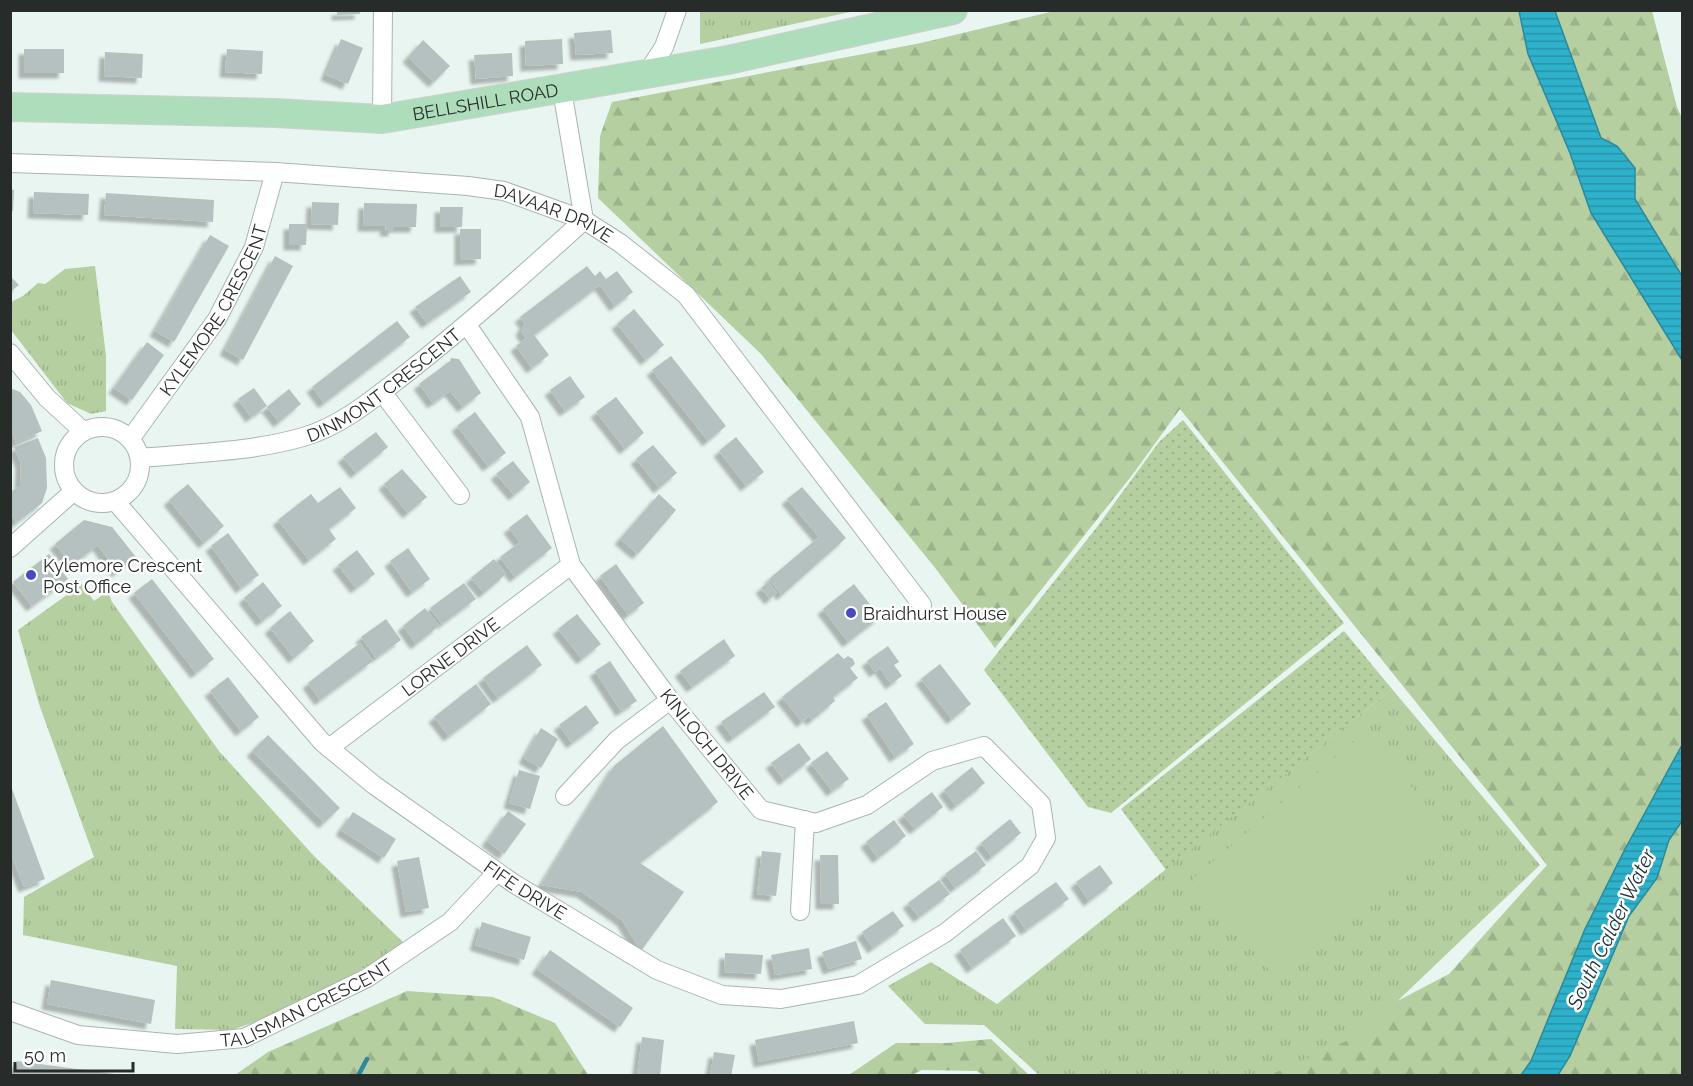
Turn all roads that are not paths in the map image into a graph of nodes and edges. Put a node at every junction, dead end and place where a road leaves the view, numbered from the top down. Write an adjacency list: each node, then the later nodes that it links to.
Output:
1 (383, 10): 7 (street)
2 (677, 10): 4 (street)
3 (953, 10): 4 (main road, BELLSHILL ROAD)
4 (647, 73): 5 (main road, BELLSHILL ROAD)
5 (562, 90): 7 (main road, BELLSHILL ROAD); 10 (street)
6 (10, 107): 7 (main road, BELLSHILL ROAD)
7 (382, 119)
8 (10, 163): 9 (street, DAVAAR DRIVE)
9 (275, 172): 10 (street, DAVAAR DRIVE); 15 (street, KYLEMORE CRESCENT)
10 (584, 220): 11 (street, DINMONT CRESCENT); 22 (street, DAVAAR DRIVE)
11 (468, 326): 13 (street, DINMONT CRESCENT); 21 (street)
12 (10, 352): 14 (street)
13 (382, 392): 16 (street, DINMONT CRESCENT); 18 (street)
14 (83, 431): 15 (street); 17 (street)
15 (131, 438): 16 (street)
16 (141, 458): 19 (street)
17 (74, 491): 19 (street); 20 (street)
18 (460, 495)
19 (116, 502): 24 (street, FIFE DRIVE)
20 (10, 548)
21 (571, 565): 23 (street, KINLOCH DRIVE); 24 (street, LORNE DRIVE)
22 (922, 605)
23 (670, 700): 25 (street); 26 (street, KINLOCH DRIVE)
24 (329, 748): 28 (street, FIFE DRIVE)
25 (565, 796)
26 (805, 820): 27 (street, KINLOCH DRIVE); 29 (street)
27 (1030, 867): 28 (street, FIFE DRIVE)
28 (497, 872): 30 (street, TALISMAN CRESCENT)
29 (800, 911)
30 (10, 1011)

